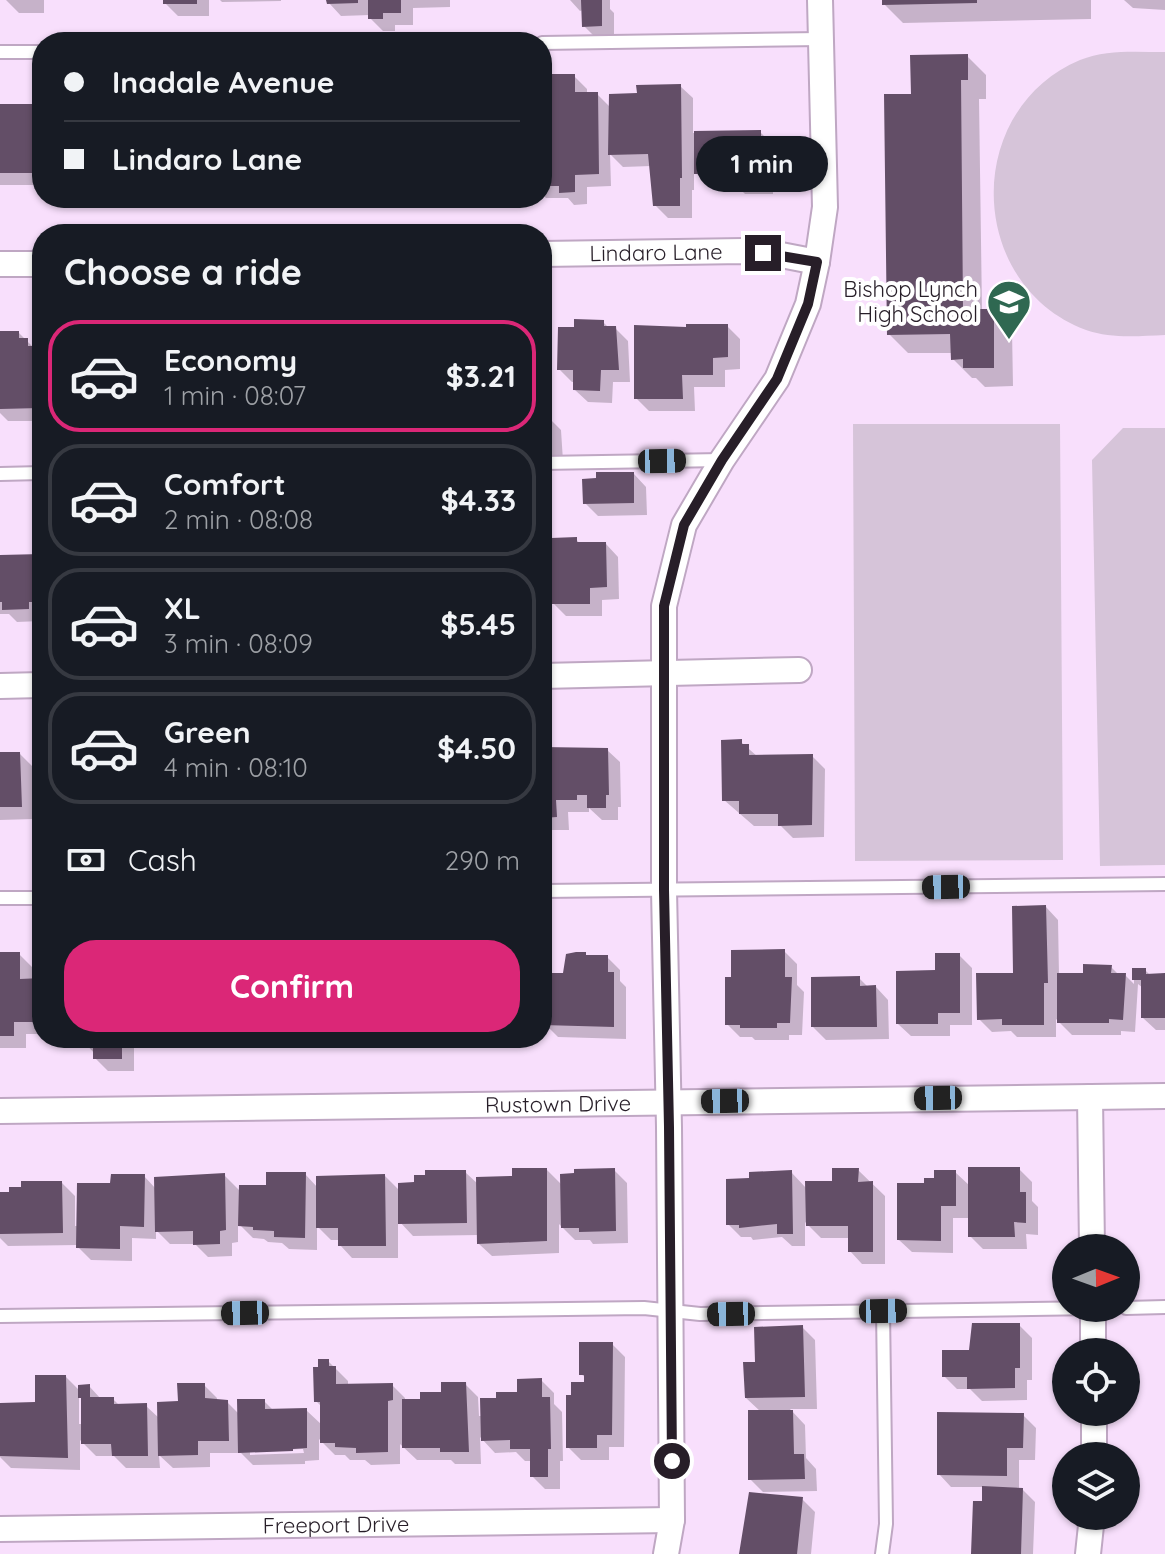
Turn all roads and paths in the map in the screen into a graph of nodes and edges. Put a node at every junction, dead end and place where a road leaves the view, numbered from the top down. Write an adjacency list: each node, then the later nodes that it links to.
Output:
1 (820, 0): 2 (street)
2 (821, 39): 3 (lane); 7 (street)
3 (552, 43)
4 (0, 52): 5 (lane)
5 (32, 52)
6 (552, 254): 7 (street, Lindaro Lane)
7 (817, 262): 10 (street)
8 (0, 264): 9 (street)
9 (32, 264)
10 (722, 460): 11 (lane); 15 (street)
11 (552, 463)
12 (32, 473): 13 (lane)
13 (0, 474)
14 (799, 670): 15 (street)
15 (663, 674): 16 (street); 20 (street)
16 (552, 676)
17 (32, 685): 18 (street)
18 (0, 686)
19 (1165, 884): 20 (lane)
20 (664, 890): 21 (lane); 26 (street)
21 (552, 891)
22 (0, 898): 23 (lane)
23 (32, 898)
24 (1165, 1096): 25 (street, Rustown Drive)
25 (1090, 1097): 26 (street, Rustown Drive); 28 (street)
26 (668, 1101): 27 (street, Rustown Drive); 32 (street)
27 (0, 1111)
28 (1092, 1234)
29 (1165, 1307): 30 (lane)
30 (1140, 1308)
31 (1052, 1309): 33 (lane)
32 (671, 1311): 33 (lane); 34 (lane); 35 (street)
33 (883, 1311): 39 (lane)
34 (0, 1316)
35 (672, 1520): 36 (street, Freeport Drive); 38 (street)
36 (0, 1529)
37 (1091, 1530): 40 (street)
38 (666, 1554)
39 (882, 1554)
40 (1088, 1554)

